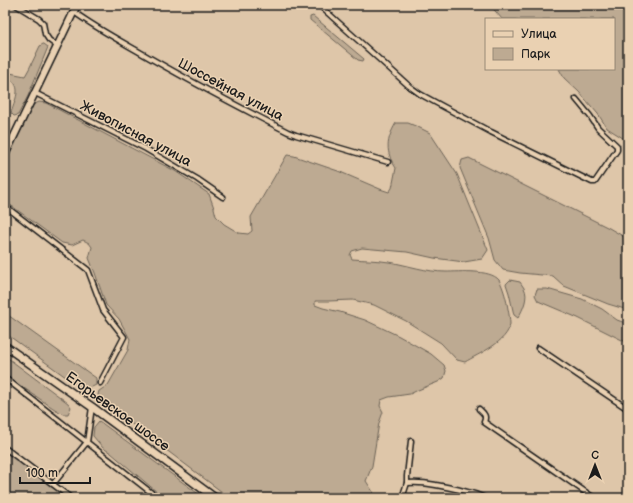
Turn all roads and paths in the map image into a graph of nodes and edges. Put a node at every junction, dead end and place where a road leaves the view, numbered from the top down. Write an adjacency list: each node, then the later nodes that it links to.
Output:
1 (16, 5): 5 (street)
2 (77, 5): 4 (main road)
3 (319, 5): 7 (street)
4 (74, 12): 5 (main road); 9 (street, Шоссейная улица)
5 (57, 46): 6 (main road)
6 (35, 94): 8 (main road); 10 (street, Живописная улица)
7 (576, 99)
8 (5, 155)
9 (388, 162)
10 (223, 197)
11 (5, 206): 15 (street)
12 (5, 346): 16 (main road, Егорьевское шоссе)
13 (538, 348): 18 (street)
14 (5, 378): 20 (street)
15 (100, 383)
16 (92, 407): 20 (street); 26 (main road, Егорьевское шоссе)
17 (479, 409): 29 (street)
18 (628, 409)
19 (411, 441): 22 (street)
20 (87, 442): 23 (street); 25 (street)
21 (5, 448): 23 (street)
22 (407, 483): 27 (street); 28 (street)
23 (53, 484): 24 (street)
24 (71, 498)
25 (158, 498)
26 (215, 498)
27 (402, 498)
28 (485, 498)
29 (594, 498)

